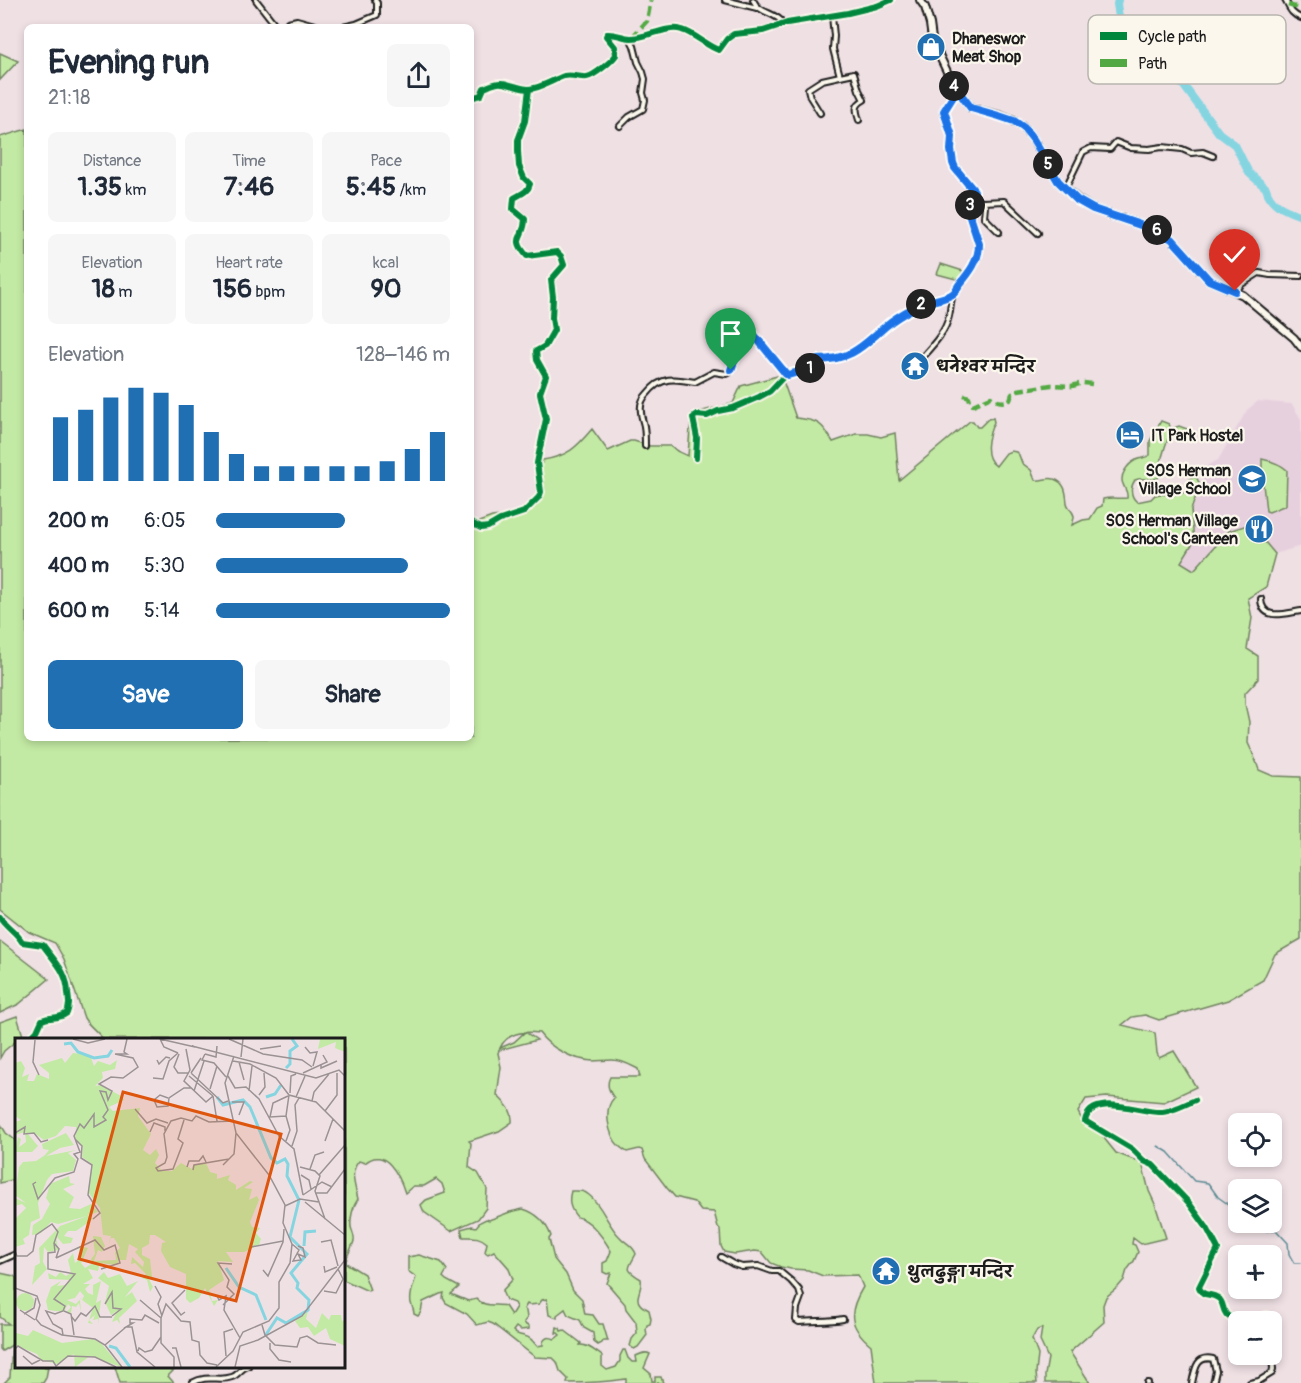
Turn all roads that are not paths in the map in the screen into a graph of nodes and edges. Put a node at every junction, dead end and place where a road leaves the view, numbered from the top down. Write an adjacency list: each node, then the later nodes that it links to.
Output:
1 (256, 0): 11 (street)
2 (375, 0): 14 (street)
3 (725, 0): 8 (street)
4 (753, 0): 8 (street)
5 (891, 0): 9 (street)
6 (920, 0): 18 (main road)
7 (1285, 0): 10 (street)
8 (757, 8): 15 (street)
9 (832, 16): 15 (street); 17 (street)
10 (1301, 18)
11 (275, 24)
12 (288, 24): 13 (street)
13 (311, 24)
14 (356, 24)
15 (784, 24): 16 (street)
16 (630, 38): 19 (street); 23 (street)
17 (840, 76): 21 (street); 22 (street)
18 (953, 84): 25 (main road); 26 (street)
19 (529, 89): 20 (street); 38 (street)
20 (474, 97)
21 (820, 114)
22 (859, 120)
23 (620, 126)
24 (1213, 156): 25 (street)
25 (1066, 187): 31 (main road)
26 (972, 200): 27 (street); 32 (street)
27 (983, 202): 28 (street); 29 (street)
28 (999, 232)
29 (1038, 233)
30 (1301, 276): 31 (street)
31 (1235, 291): 33 (main road)
32 (953, 294): 34 (street); 35 (street)
33 (1301, 347)
34 (924, 355)
35 (786, 374): 36 (street); 37 (street)
36 (645, 446)
37 (696, 458)
38 (474, 524)
39 (1261, 599): 40 (street)
40 (1301, 610)
41 (0, 917): 42 (street)
42 (30, 1038)
43 (1196, 1100): 47 (street)
44 (15, 1254): 46 (street)
45 (721, 1257): 48 (street)
46 (0, 1261)
47 (1228, 1317)
48 (843, 1319)
49 (1273, 1365): 54 (street)
50 (244, 1368): 51 (street)
51 (192, 1383)
52 (1192, 1383): 53 (street)
53 (1214, 1383)
54 (1250, 1383)

